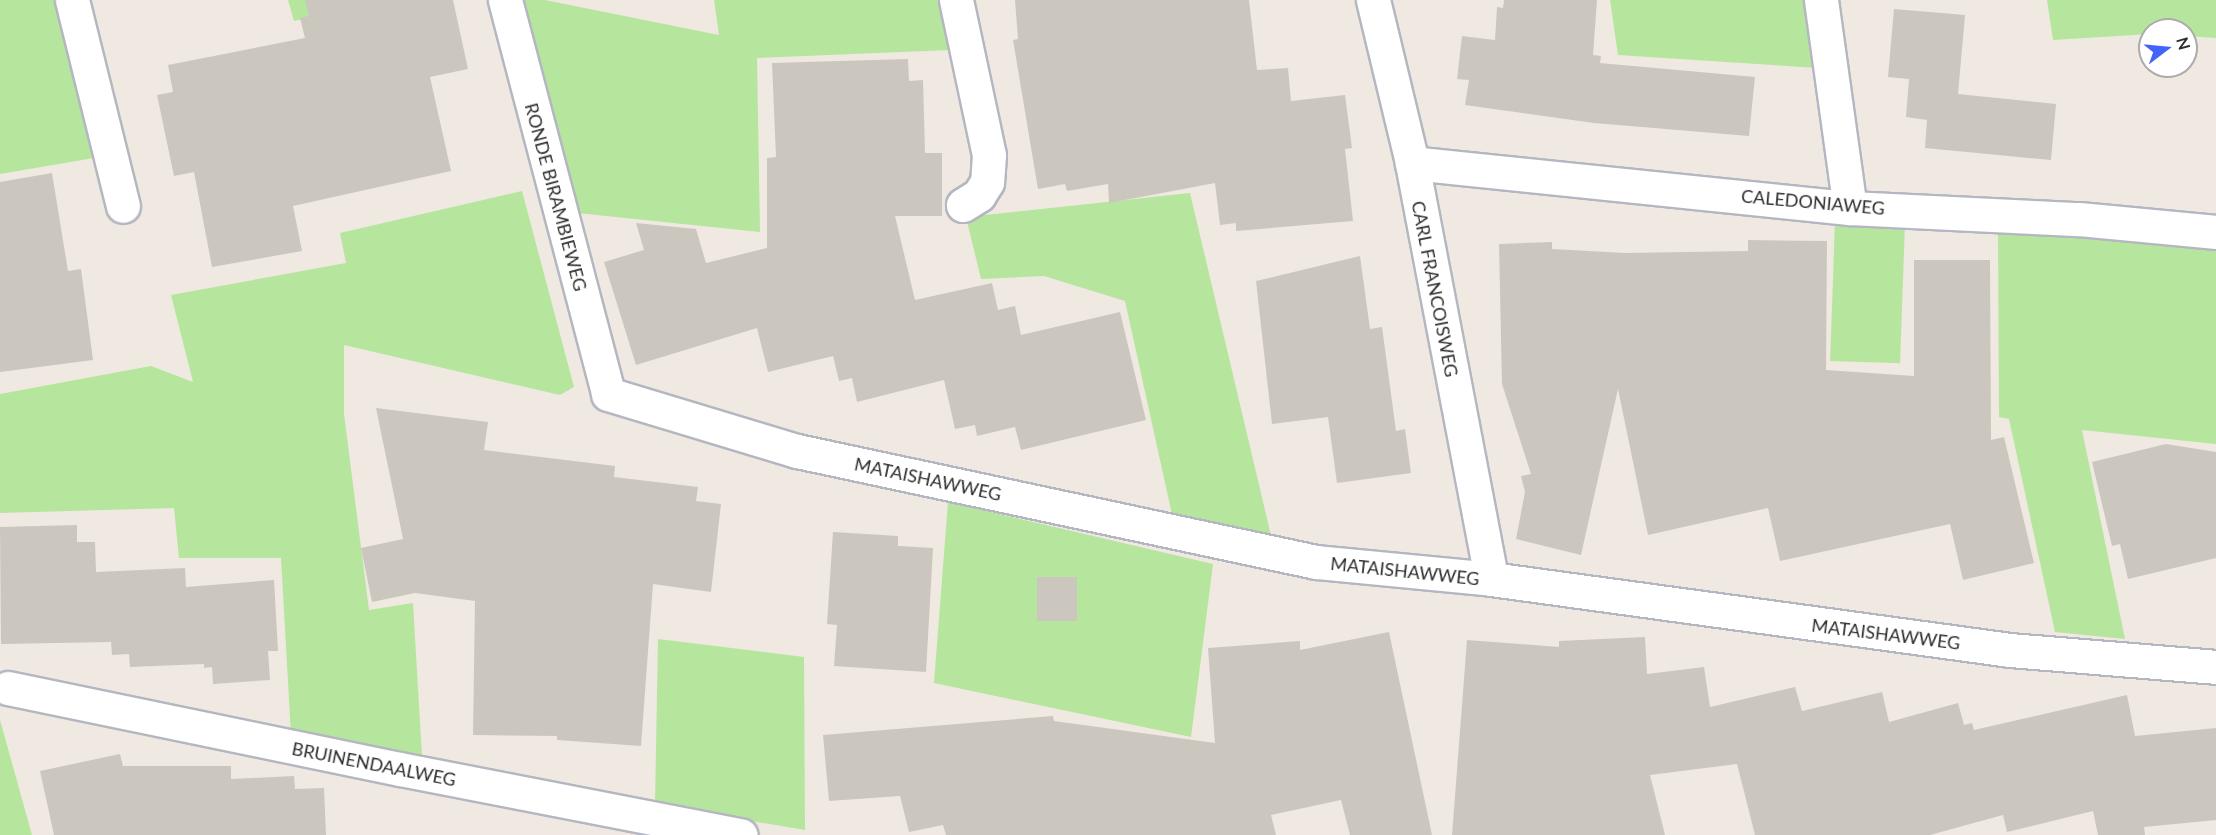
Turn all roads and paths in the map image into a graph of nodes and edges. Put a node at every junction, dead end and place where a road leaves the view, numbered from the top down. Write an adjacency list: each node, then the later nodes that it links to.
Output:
1 (72, 0): 8 (street)
2 (505, 0): 11 (street, RONDE BIRAMBIEWEG)
3 (956, 0): 7 (street)
4 (1373, 0): 6 (street, CARL FRANCOISWEG)
5 (1821, 0): 9 (street)
6 (1412, 163): 9 (street, CALEDONIAWEG); 12 (street, CARL FRANCOISWEG)
7 (963, 205)
8 (123, 206)
9 (1850, 208): 10 (street, CALEDONIAWEG)
10 (2216, 232)
11 (608, 394): 12 (street, MATAISHAWWEG)
12 (1491, 579): 13 (street, MATAISHAWWEG)
13 (2216, 667)
14 (8, 687): 15 (street, BRUINENDAALWEG)
15 (741, 835)

